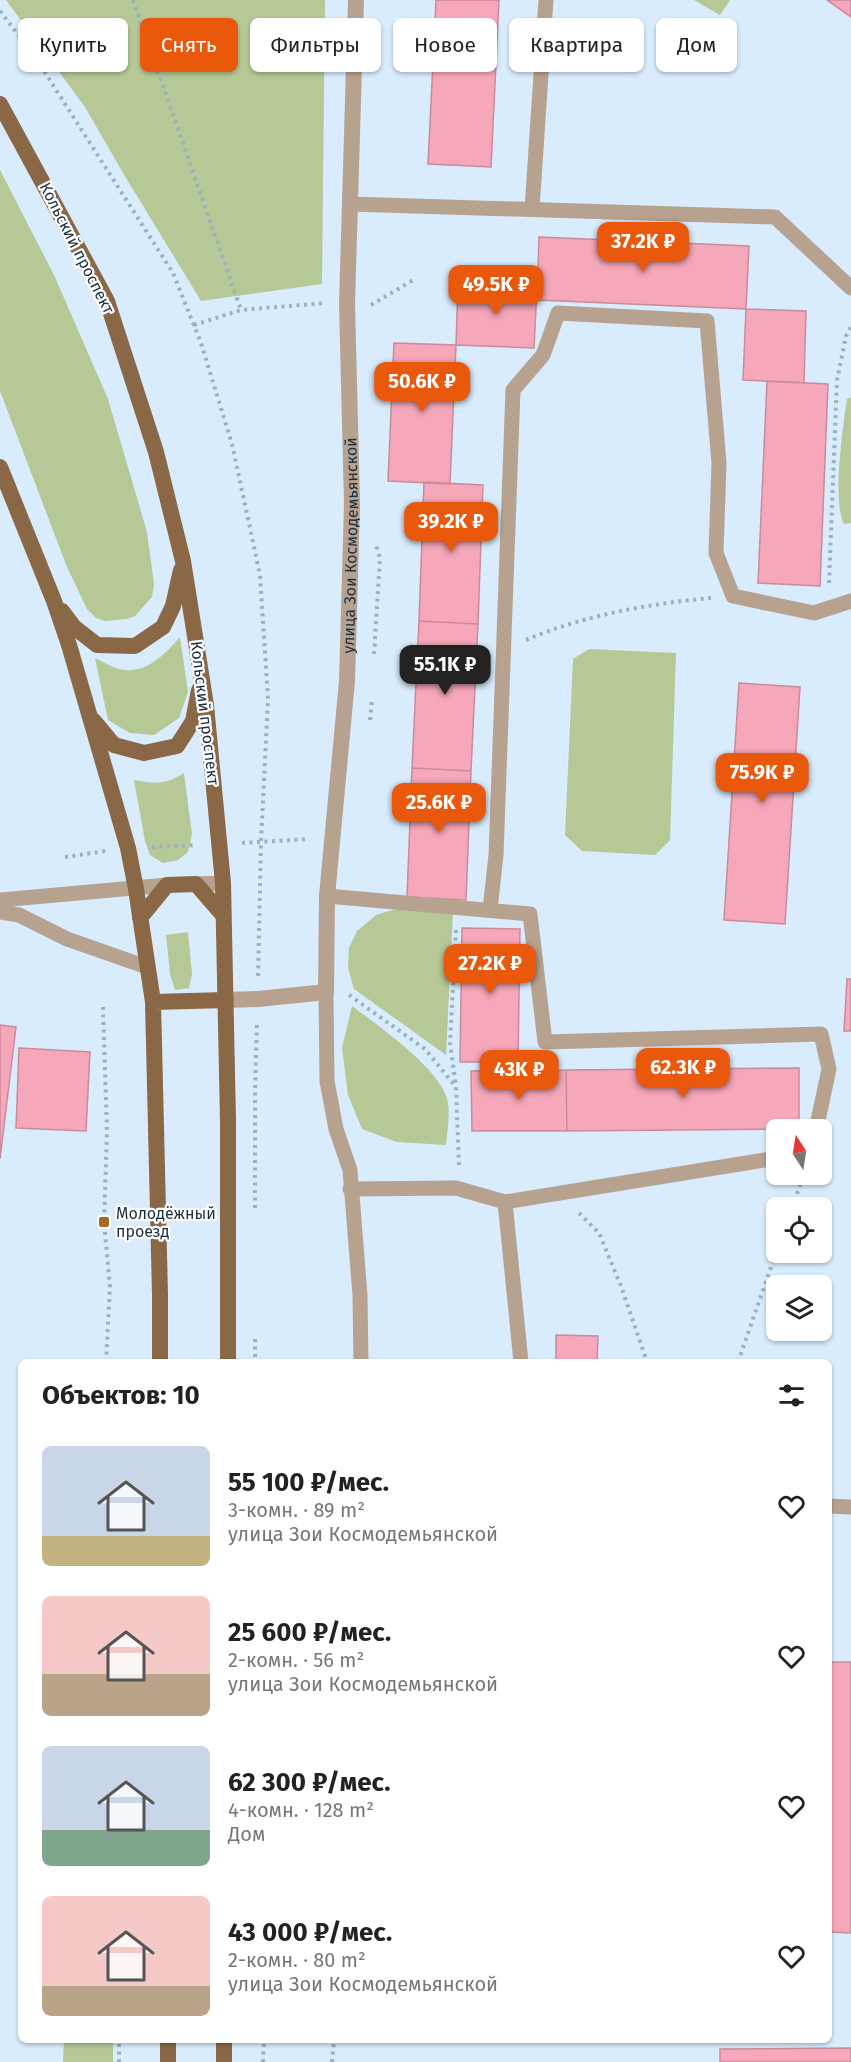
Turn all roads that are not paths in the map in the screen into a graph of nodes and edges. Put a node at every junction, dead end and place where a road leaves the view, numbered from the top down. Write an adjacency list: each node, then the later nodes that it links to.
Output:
1 (356, 0): 4 (street, улица Зои Космодемьянской)
2 (546, 0): 5 (lane)
3 (0, 104): 8 (main road, Кольский проспект)
4 (350, 204): 5 (lane); 17 (street, улица Зои Космодемьянской)
5 (532, 209): 6 (lane)
6 (851, 288)
7 (0, 467): 9 (main road)
8 (183, 561): 9 (main road); 11 (main road, Кольский проспект)
9 (54, 601): 12 (main road)
10 (851, 601): 19 (lane)
11 (202, 676): 12 (main road); 13 (main road, Кольский проспект)
12 (90, 715): 16 (main road)
13 (223, 883): 14 (lane); 21 (main road, Кольский проспект)
14 (196, 884): 15 (main road); 21 (main road)
15 (167, 885): 16 (lane); 22 (main road)
16 (136, 889): 18 (lane); 22 (main road)
17 (327, 897): 19 (lane); 24 (street, улица Зои Космодемьянской)
18 (0, 900)
19 (490, 910): 27 (lane)
20 (0, 912): 23 (lane)
21 (223, 915): 25 (main road, Кольский проспект)
22 (140, 918): 23 (main road)
23 (147, 967): 26 (main road)
24 (326, 992): 25 (street); 29 (lane)
25 (226, 1000): 26 (main road); 32 (main road, Кольский проспект)
26 (153, 1002): 31 (main road)
27 (818, 1119)
28 (766, 1160): 30 (lane)
29 (350, 1189): 30 (lane); 33 (lane)
30 (505, 1202): 34 (lane)
31 (160, 1359)
32 (228, 1359)
33 (361, 1359)
34 (521, 1359)
35 (832, 1506): 36 (lane)
36 (851, 1507)
37 (168, 2043): 39 (main road)
38 (224, 2043): 40 (main road)
39 (168, 2062)
40 (224, 2062)

